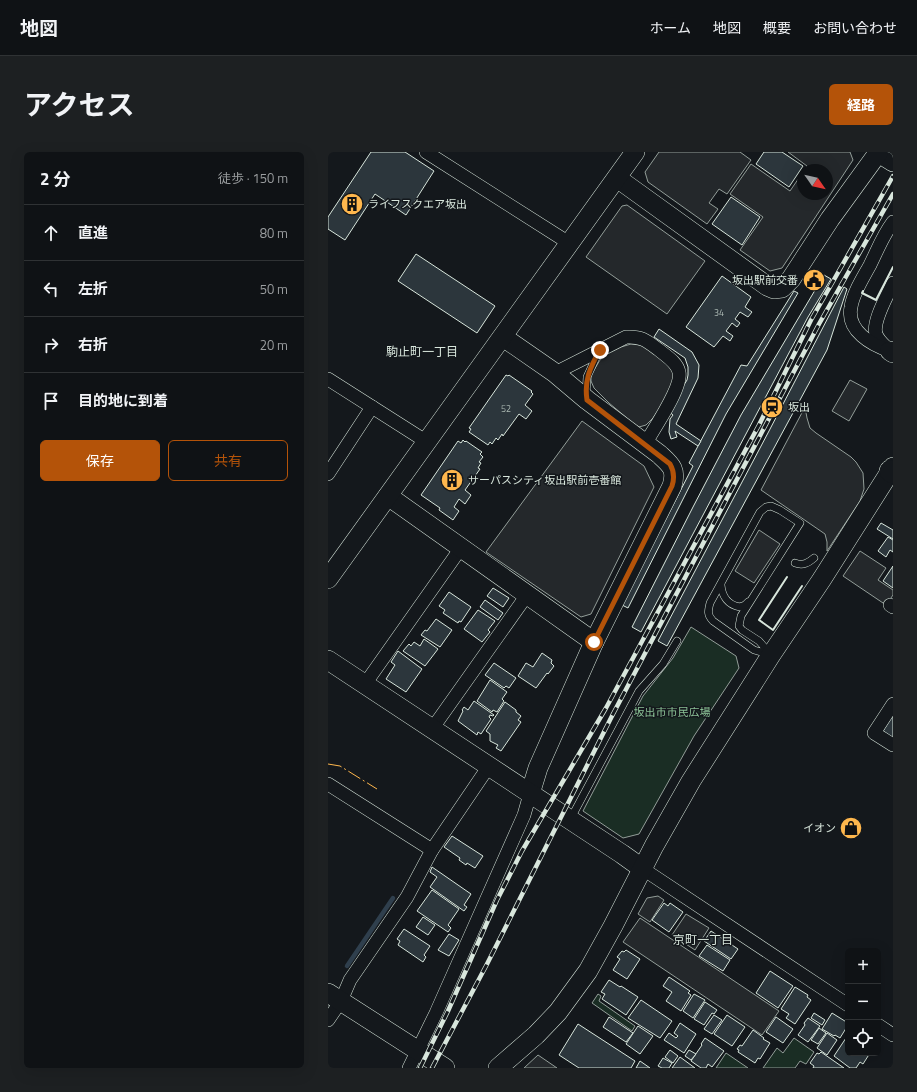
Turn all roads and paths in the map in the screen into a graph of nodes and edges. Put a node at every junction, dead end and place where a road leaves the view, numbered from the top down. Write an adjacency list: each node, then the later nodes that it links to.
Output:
1 (426, 152): 6 (street)
2 (635, 152): 4 (street)
3 (882, 155): 4 (street)
4 (617, 178): 6 (street)
5 (893, 222): 10 (street)
6 (569, 243): 8 (street)
7 (893, 283): 10 (street)
8 (503, 337): 11 (street); 15 (street)
9 (600, 350): 11 (street); 13 (lane); 16 (street)
10 (892, 352)
11 (555, 372): 13 (street)
12 (328, 379): 14 (street)
13 (587, 400): 16 (street)
14 (372, 407): 15 (street); 18 (street)
15 (427, 442): 19 (street)
16 (645, 444): 28 (street)
17 (892, 470): 29 (street)
18 (328, 474)
19 (388, 496): 20 (street); 23 (street)
20 (461, 548): 25 (street); 31 (street)
21 (814, 558): 22 (lane)
22 (795, 563)
23 (328, 580)
24 (721, 584): 26 (lane); 26 (lane); 29 (lane)
25 (527, 595): 28 (street); 33 (street)
26 (753, 598): 29 (lane)
27 (677, 641): 38 (lane)
28 (594, 642): 37 (street)
29 (771, 655): 40 (street)
30 (328, 660): 31 (street)
31 (365, 684): 33 (street)
32 (893, 704): 34 (street)
33 (432, 729): 35 (street)
34 (893, 745)
35 (489, 766): 37 (street); 39 (street)
36 (328, 784): 39 (street)
37 (530, 794): 38 (street); 46 (street)
38 (570, 820): 40 (street)
39 (432, 850): 41 (street)
40 (642, 869): 42 (street); 49 (street)
41 (334, 997): 43 (street); 46 (street)
42 (845, 1003)
43 (328, 1020)
44 (881, 1027): 45 (street)
45 (893, 1035)
46 (418, 1051): 47 (street); 48 (street)
47 (409, 1068)
48 (445, 1068)
49 (498, 1068)

